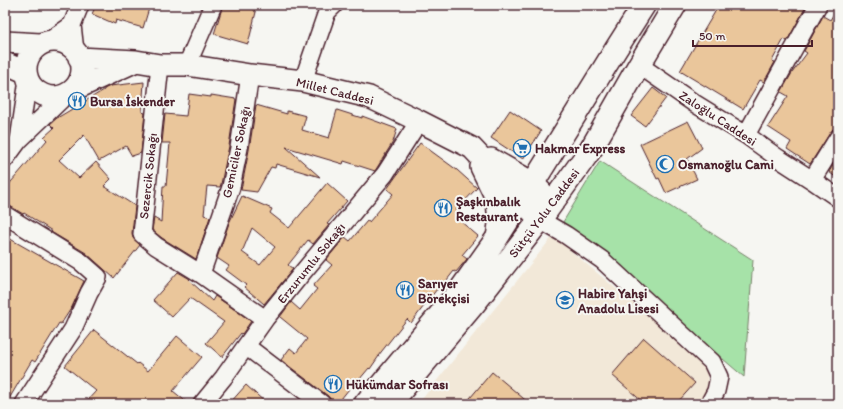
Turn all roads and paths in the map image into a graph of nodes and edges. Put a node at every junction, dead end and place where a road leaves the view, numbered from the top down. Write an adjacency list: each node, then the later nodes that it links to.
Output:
1 (80, 5): 7 (street)
2 (214, 5): 15 (street)
3 (334, 5): 19 (street)
4 (644, 5): 10 (main road, Sütçü Yolu Caddesi)
5 (675, 5): 16 (main road, Sütçü Yolu Caddesi)
6 (818, 5): 22 (street)
7 (72, 25): 9 (street); 11 (street)
8 (5, 42): 9 (street)
9 (45, 43): 11 (street); 18 (street)
10 (616, 49): 16 (main road); 28 (main road, Sütçü Yolu Caddesi)
11 (77, 54): 12 (street, Millet Caddesi); 20 (street)
12 (136, 61): 14 (street, Millet Caddesi); 20 (street)
13 (5, 63): 18 (street)
14 (160, 65): 15 (street, Millet Caddesi); 33 (street, Sezercik Sokağı)
15 (186, 65): 17 (street, Millet Caddesi)
16 (639, 65): 22 (street, Zaloğlu Caddesi); 30 (main road, Sütçü Yolu Caddesi)
17 (250, 75): 19 (street, Millet Caddesi); 33 (street, Gemiciler Sokağı)
18 (26, 76): 20 (street); 24 (street)
19 (303, 81): 21 (street, Millet Caddesi)
20 (70, 92): 24 (street)
21 (419, 121): 25 (street, Millet Caddesi); 34 (street, Erzurumlu Sokağı)
22 (746, 135): 27 (street, Zaloğlu Caddesi)
23 (838, 138): 27 (street)
24 (19, 140): 26 (street)
25 (472, 148): 28 (street, Millet Caddesi); 32 (street)
26 (5, 159)
27 (812, 180): 29 (street, Zaloğlu Caddesi)
28 (527, 191): 30 (street, Millet Caddesi); 32 (main road, Sütçü Yolu Caddesi)
29 (838, 198)
30 (546, 212): 40 (main road, Sütçü Yolu Caddesi); 41 (street)
31 (5, 215): 36 (street)
32 (497, 238): 39 (main road, Sütçü Yolu Caddesi)
33 (201, 274): 34 (street, Sezercik Sokağı)
34 (265, 319): 35 (street, Erzurumlu Sokağı)
35 (246, 346): 37 (street, Erzurumlu Sokağı); 38 (street)
36 (24, 404)
37 (202, 404)
38 (322, 404)
39 (365, 404)
40 (390, 404)
41 (709, 404)

